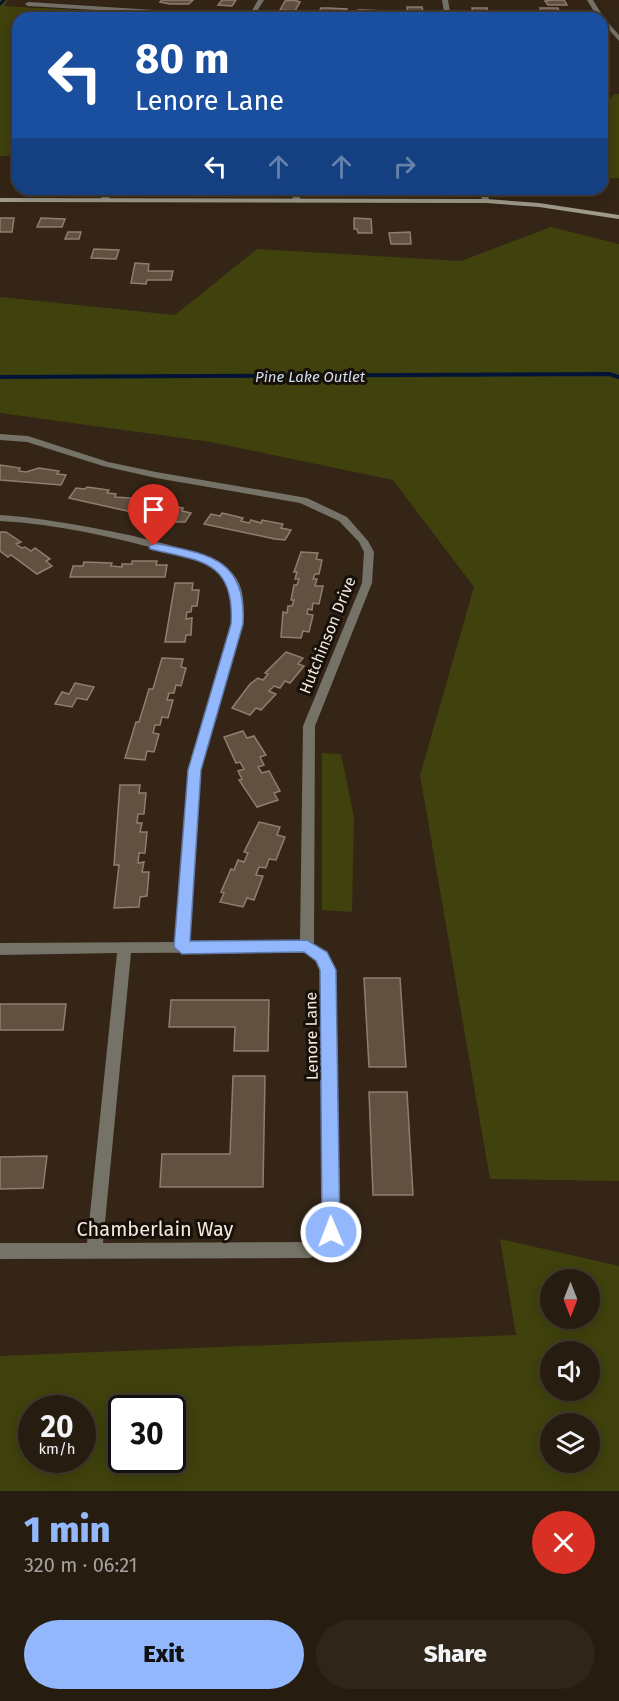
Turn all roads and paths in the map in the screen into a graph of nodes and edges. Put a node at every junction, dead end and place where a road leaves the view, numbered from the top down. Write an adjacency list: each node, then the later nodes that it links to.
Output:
1 (92, 0): 3 (street)
2 (28, 4): 3 (street)
3 (86, 7): 4 (street); 5 (street)
4 (84, 12)
5 (161, 12)
6 (106, 195): 10 (street)
7 (296, 195): 11 (street)
8 (485, 195): 12 (street)
9 (0, 200): 10 (street)
10 (105, 200): 11 (street)
11 (297, 201): 12 (street)
12 (486, 201): 13 (street)
13 (619, 217)
14 (0, 437): 16 (street, Hutchinson Drive)
15 (0, 518): 18 (street)
16 (307, 946): 18 (street); 21 (street, Lenore Lane)
17 (125, 947): 18 (street); 19 (street); 20 (street)
18 (182, 947)
19 (0, 949)
20 (94, 1250): 21 (street, Chamberlain Way); 22 (street, Chamberlain Way)
21 (310, 1250)
22 (0, 1251)

